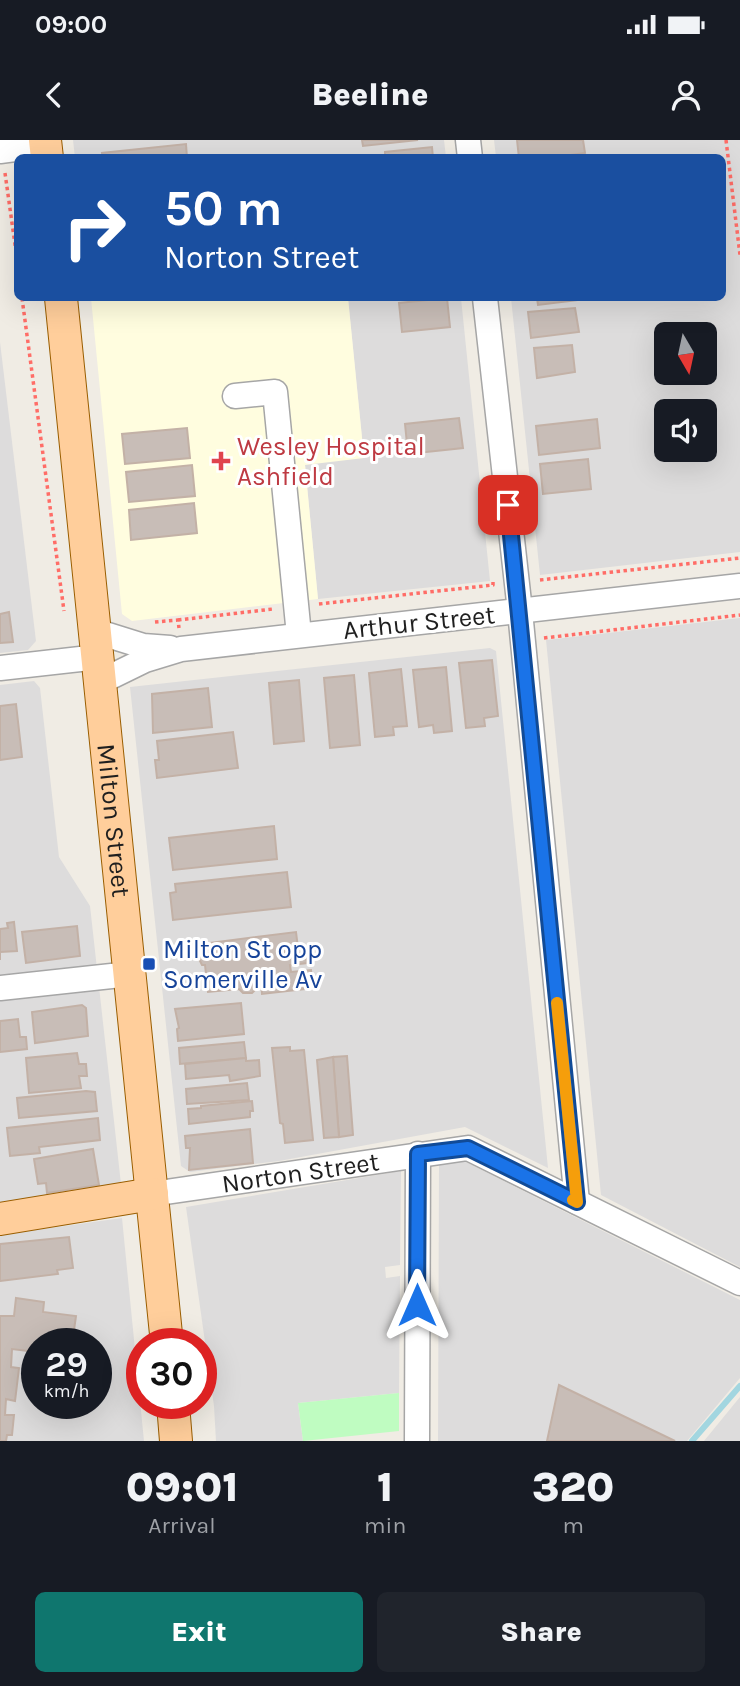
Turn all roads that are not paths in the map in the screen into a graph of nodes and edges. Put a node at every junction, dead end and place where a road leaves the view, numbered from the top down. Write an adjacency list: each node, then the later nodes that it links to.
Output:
1 (45, 148): 2 (street)
2 (1, 151)
3 (61, 301): 10 (main road, Milton Street)
4 (485, 301): 7 (street)
5 (235, 396): 8 (street)
6 (740, 586): 7 (street, Arthur Street)
7 (520, 611): 8 (street, Arthur Street); 16 (street)
8 (299, 635): 9 (street, Arthur Street)
9 (181, 649): 10 (street, Arthur Street); 10 (street, Arthur Street)
10 (97, 657): 11 (street, Arthur Street); 12 (main road, Milton Street)
11 (0, 668)
12 (130, 974): 13 (street); 15 (main road, Milton Street)
13 (0, 988)
14 (418, 1154): 15 (street, Norton Street); 16 (street, Norton Street); 22 (street)
15 (152, 1194): 17 (main road, Norton Street); 19 (main road, Milton Street)
16 (577, 1202): 18 (street, Norton Street)
17 (0, 1219)
18 (740, 1283)
19 (165, 1328)
20 (174, 1419): 21 (main road)
21 (176, 1441)
22 (417, 1441)

